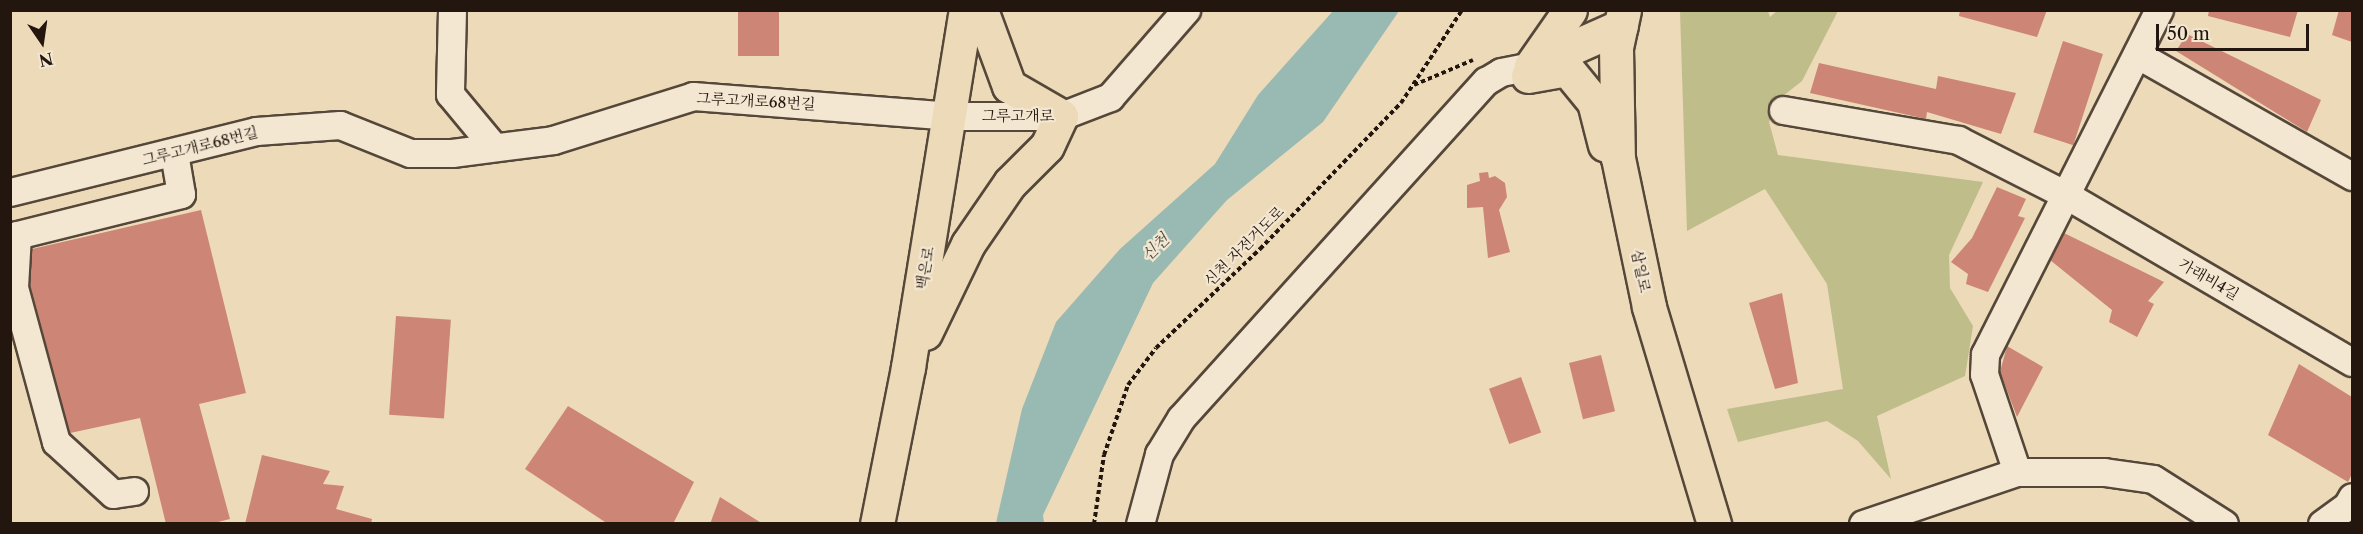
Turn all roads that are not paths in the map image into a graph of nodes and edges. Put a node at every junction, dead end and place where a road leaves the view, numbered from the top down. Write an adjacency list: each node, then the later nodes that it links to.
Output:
1 (452, 10): 13 (street)
2 (966, 10): 11 (main road, 백은로)
3 (981, 10): 12 (main road)
4 (1186, 10): 12 (street, 그루고개로)
5 (1570, 10): 9 (main road)
6 (2159, 10): 8 (street)
7 (1622, 18): 9 (main road); 18 (main road, 삼일로)
8 (2138, 55): 15 (street); 17 (street)
9 (1529, 71): 18 (main road); 25 (street)
10 (1783, 110): 17 (street, 가래비4길)
11 (951, 116): 12 (street, 그루고개로); 13 (street, 그루고개로68번길); 20 (main road, 백은로)
12 (1061, 116): 20 (main road)
13 (494, 147): 14 (street, 그루고개로68번길)
14 (174, 153): 16 (street, 그루고개로68번길); 22 (street)
15 (2352, 176)
16 (10, 192)
17 (2066, 195): 19 (street, 가래비4길); 21 (street)
18 (1629, 212): 26 (main road, 삼일로)
19 (2352, 363)
20 (908, 367): 24 (main road, 백은로)
21 (2017, 472): 27 (street); 28 (street)
22 (134, 491)
23 (2352, 497): 29 (street)
24 (877, 524)
25 (1140, 524)
26 (1714, 524)
27 (1863, 524)
28 (2224, 524)
29 (2322, 524)

